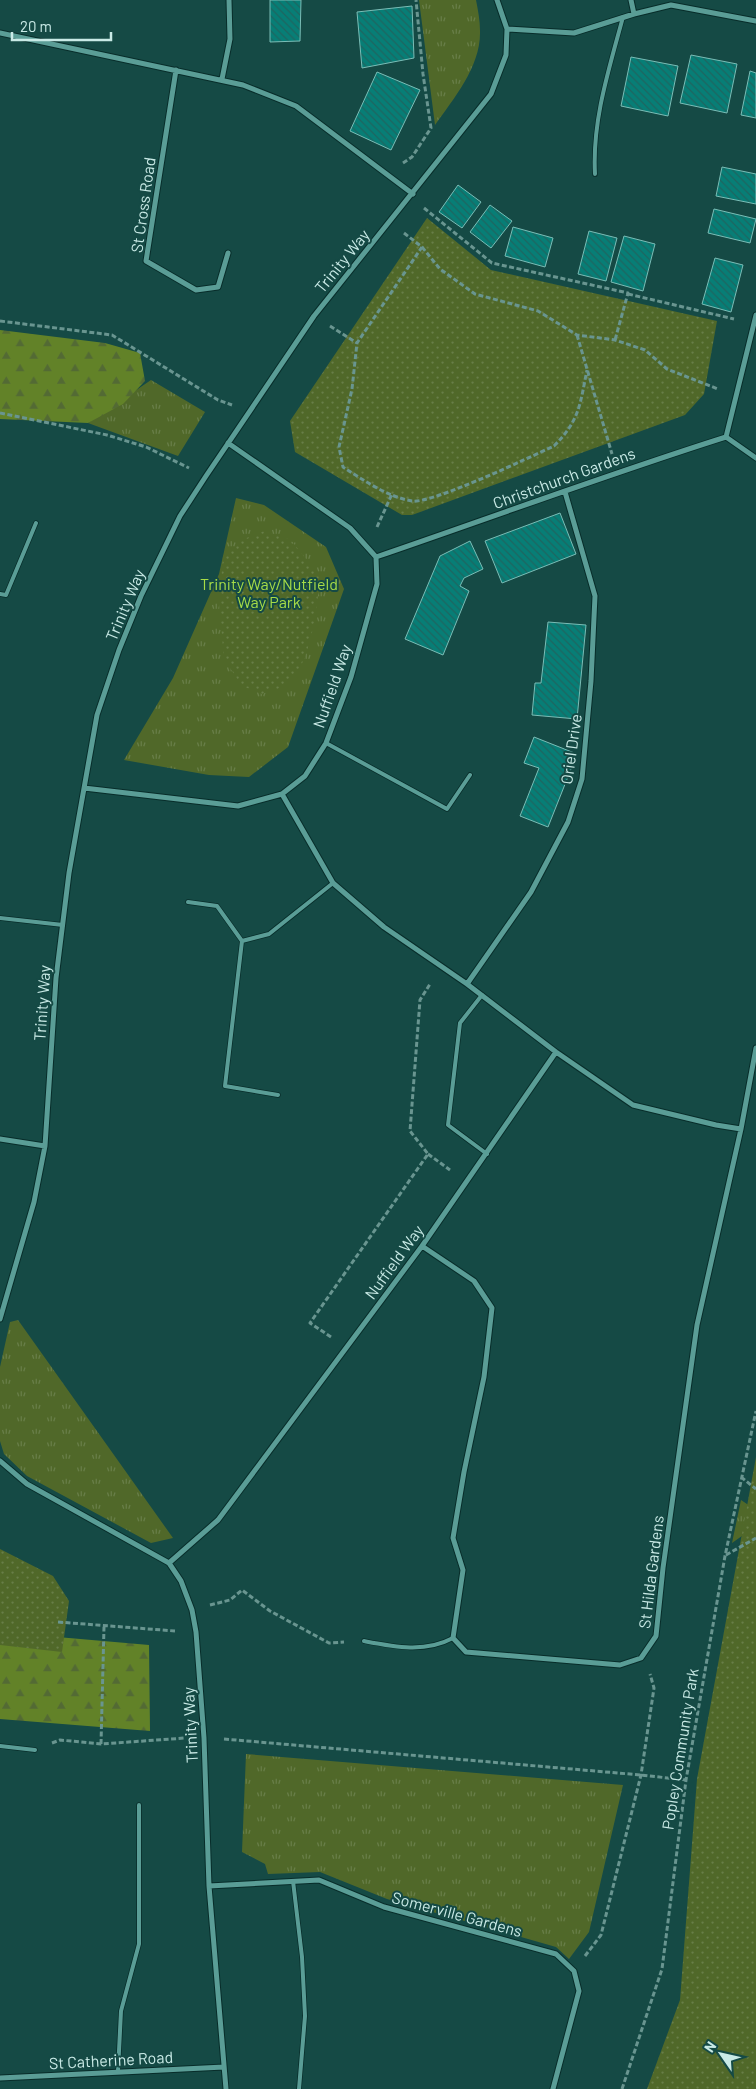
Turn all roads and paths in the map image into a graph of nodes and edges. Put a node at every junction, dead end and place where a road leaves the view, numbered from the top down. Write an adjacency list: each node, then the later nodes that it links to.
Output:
1 (229, 0): 11 (street)
2 (416, 0): 12 (path)
3 (497, 0): 8 (street, Trinity Way)
4 (631, 0): 5 (street)
5 (634, 14): 6 (street); 7 (street)
6 (623, 17): 8 (street); 13 (lane)
7 (756, 21)
8 (507, 29): 14 (street, Trinity Way)
9 (0, 33): 10 (street)
10 (176, 70): 11 (street); 17 (street, St Cross Road)
11 (222, 79): 12 (street)
12 (378, 168): 14 (street)
13 (595, 174)
14 (412, 195): 18 (path); 20 (street, Trinity Way)
15 (402, 232): 16 (path)
16 (422, 247): 23 (path); 25 (path)
17 (228, 253)
18 (628, 294): 22 (path); 24 (path)
19 (756, 315): 22 (street)
20 (314, 316): 25 (path); 28 (street, Trinity Way)
21 (0, 321): 28 (path)
22 (754, 324): 27 (street)
23 (577, 335): 24 (path); 26 (path)
24 (615, 340): 27 (path)
25 (357, 343): 36 (path)
26 (587, 370): 33 (path); 36 (path)
27 (736, 395): 30 (street)
28 (249, 412): 31 (street, Trinity Way)
29 (0, 413): 34 (path)
30 (726, 437): 32 (street); 33 (street, Christchurch Gardens)
31 (228, 444): 34 (street, Trinity Way); 38 (street)
32 (756, 458)
33 (617, 471): 35 (street, Christchurch Gardens)
34 (206, 476): 43 (street, Trinity Way)
35 (565, 492): 39 (street, Christchurch Gardens); 51 (street, Oriel Drive)
36 (392, 494): 38 (path)
37 (36, 523): 40 (lane)
38 (364, 543): 39 (street)
39 (376, 557): 41 (street, Nuffield Way)
40 (0, 594)
41 (326, 743): 42 (lane); 44 (street, Nuffield Way)
42 (470, 775)
43 (84, 788): 44 (street, Nuffield Way); 48 (street, Trinity Way)
44 (282, 794): 45 (street)
45 (333, 883): 49 (lane); 50 (street)
46 (188, 902): 49 (lane)
47 (0, 918): 48 (lane)
48 (62, 925): 58 (street, Trinity Way)
49 (242, 941): 55 (lane)
50 (442, 966): 51 (street); 59 (path)
51 (467, 984): 52 (street)
52 (482, 995): 54 (street); 60 (lane)
53 (756, 1048): 56 (street)
54 (556, 1052): 56 (street); 60 (street, Nuffield Way)
55 (278, 1095)
56 (741, 1129): 78 (street, St Hilda Gardens)
57 (0, 1139): 58 (street)
58 (45, 1146): 63 (street, Trinity Way)
59 (428, 1154): 61 (path); 64 (path)
60 (487, 1154): 61 (street, Nuffield Way)
61 (467, 1182): 62 (street, Nuffield Way)
62 (422, 1246): 64 (street, Nuffield Way); 76 (street)
63 (0, 1319)
64 (346, 1348): 71 (street, Nuffield Way)
65 (756, 1411): 67 (path, Popley Community Park)
66 (0, 1461): 71 (street, Trinity Way)
67 (741, 1477): 68 (path); 70 (path, Popley Community Park)
68 (756, 1489)
69 (756, 1538): 70 (path)
70 (725, 1556): 84 (path, Popley Community Park)
71 (169, 1563): 72 (street, Trinity Way)
72 (192, 1610): 75 (street, Trinity Way); 77 (path)
73 (58, 1622): 74 (path)
74 (104, 1627): 75 (path); 80 (path)
75 (196, 1632): 79 (street, Trinity Way)
76 (453, 1638): 77 (lane); 78 (street)
77 (364, 1641)
78 (641, 1658): 83 (path)
79 (204, 1738): 80 (path); 83 (path); 87 (street, Trinity Way)
80 (101, 1744): 82 (path)
81 (0, 1746): 82 (lane)
82 (35, 1750)
83 (641, 1775): 84 (path); 88 (path)
84 (686, 1780): 95 (path, Popley Community Park)
85 (139, 1805): 90 (lane)
86 (293, 1881): 87 (street, Somerville Gardens); 88 (street, Somerville Gardens); 93 (lane)
87 (209, 1886): 89 (street, Trinity Way)
88 (574, 1971): 94 (street)
89 (224, 2067): 90 (street, St Catherine Road); 92 (street, Trinity Way)
90 (118, 2072): 91 (street, St Catherine Road)
91 (0, 2078)
92 (226, 2089)
93 (299, 2089)
94 (553, 2089)
95 (622, 2089)

